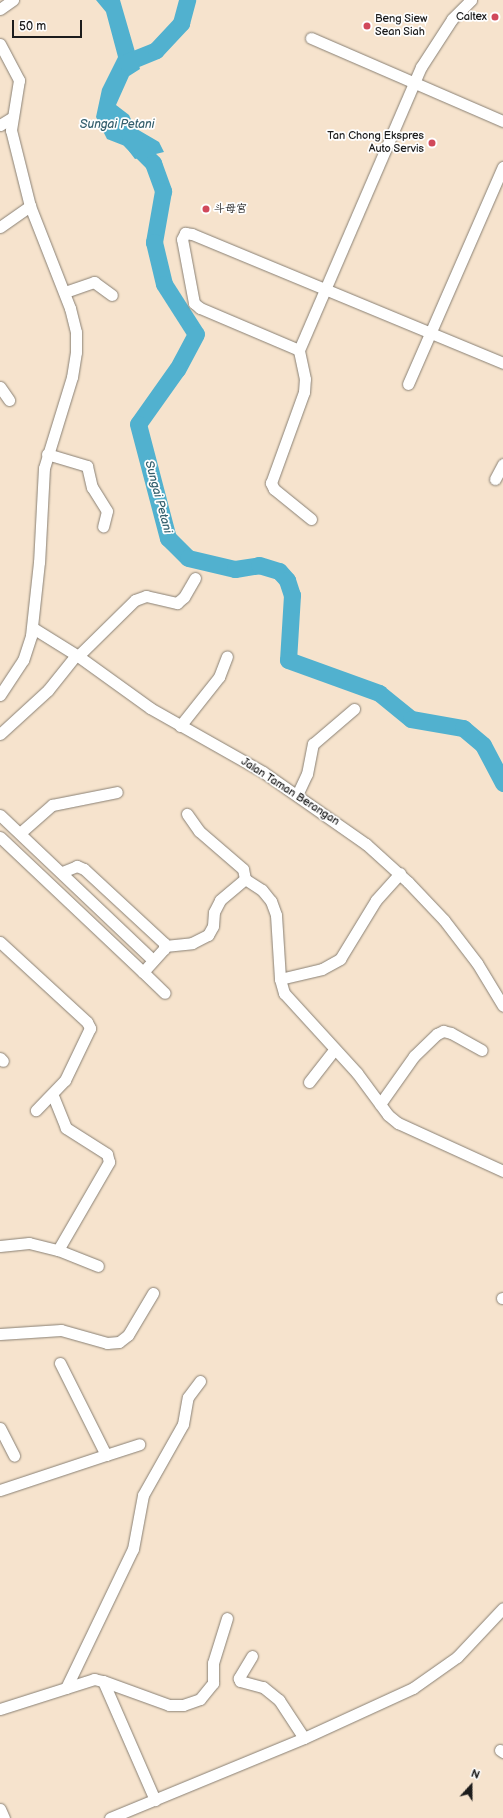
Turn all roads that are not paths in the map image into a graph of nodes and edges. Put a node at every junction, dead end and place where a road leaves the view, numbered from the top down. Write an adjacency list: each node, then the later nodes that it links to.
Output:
1 (13, 0): 3 (street)
2 (471, 0): 6 (street)
3 (0, 9)
4 (311, 38): 6 (street)
5 (0, 44): 7 (street)
6 (414, 81): 8 (street); 13 (street)
7 (11, 118): 9 (street); 11 (street)
8 (503, 121)
9 (0, 126)
10 (503, 167): 16 (street)
11 (30, 206): 12 (street); 14 (street)
12 (0, 227)
13 (323, 289): 16 (street); 17 (street); 17 (street)
14 (65, 292): 15 (street); 22 (street)
15 (112, 295)
16 (430, 333): 18 (street); 19 (street)
17 (299, 350): 25 (street)
18 (503, 363)
19 (408, 384)
20 (0, 386): 21 (street)
21 (10, 400)
22 (48, 454): 26 (street); 28 (street)
23 (503, 464): 24 (street)
24 (495, 479)
25 (311, 519)
26 (103, 527)
27 (194, 578): 29 (street)
28 (33, 628): 29 (street, Jalan Taman Berangan); 31 (street)
29 (77, 655): 33 (street, Jalan Taman Berangan); 34 (street)
30 (227, 656): 33 (street)
31 (1, 689)
32 (354, 710): 36 (street)
33 (180, 726): 36 (street, Jalan Taman Berangan)
34 (0, 734)
35 (117, 792): 39 (street)
36 (297, 794): 42 (street, Jalan Taman Berangan)
37 (187, 814): 43 (street)
38 (0, 815): 39 (street)
39 (20, 833): 41 (street)
40 (0, 837): 47 (street)
41 (62, 872): 45 (street); 46 (street)
42 (400, 874): 48 (street); 50 (street, Jalan Taman Berangan)
43 (245, 879): 45 (street); 48 (street)
44 (0, 942): 54 (street)
45 (165, 946): 46 (street)
46 (154, 960): 47 (street)
47 (143, 972): 49 (street)
48 (280, 979): 51 (street)
49 (165, 993)
50 (503, 1006)
51 (334, 1050): 53 (street); 55 (street)
52 (482, 1050): 55 (street)
53 (309, 1082)
54 (52, 1095): 56 (street); 59 (street)
55 (380, 1104): 57 (street)
56 (36, 1110)
57 (503, 1171)
58 (0, 1246): 59 (street)
59 (58, 1250): 60 (street)
60 (98, 1266)
61 (153, 1293): 62 (street)
62 (0, 1334)
63 (60, 1363): 67 (street)
64 (200, 1381): 74 (street)
65 (0, 1428): 68 (street)
66 (139, 1444): 67 (street)
67 (106, 1455): 69 (street)
68 (14, 1456)
69 (0, 1490)
70 (503, 1608): 76 (street)
71 (227, 1618): 73 (street)
72 (252, 1656): 76 (street)
73 (103, 1681): 74 (street); 77 (street)
74 (66, 1688): 75 (street)
75 (0, 1709)
76 (304, 1738): 77 (street)
77 (155, 1800): 79 (street)
78 (0, 1809): 80 (street)
79 (131, 1814): 81 (street)
80 (4, 1818)
81 (110, 1818)

